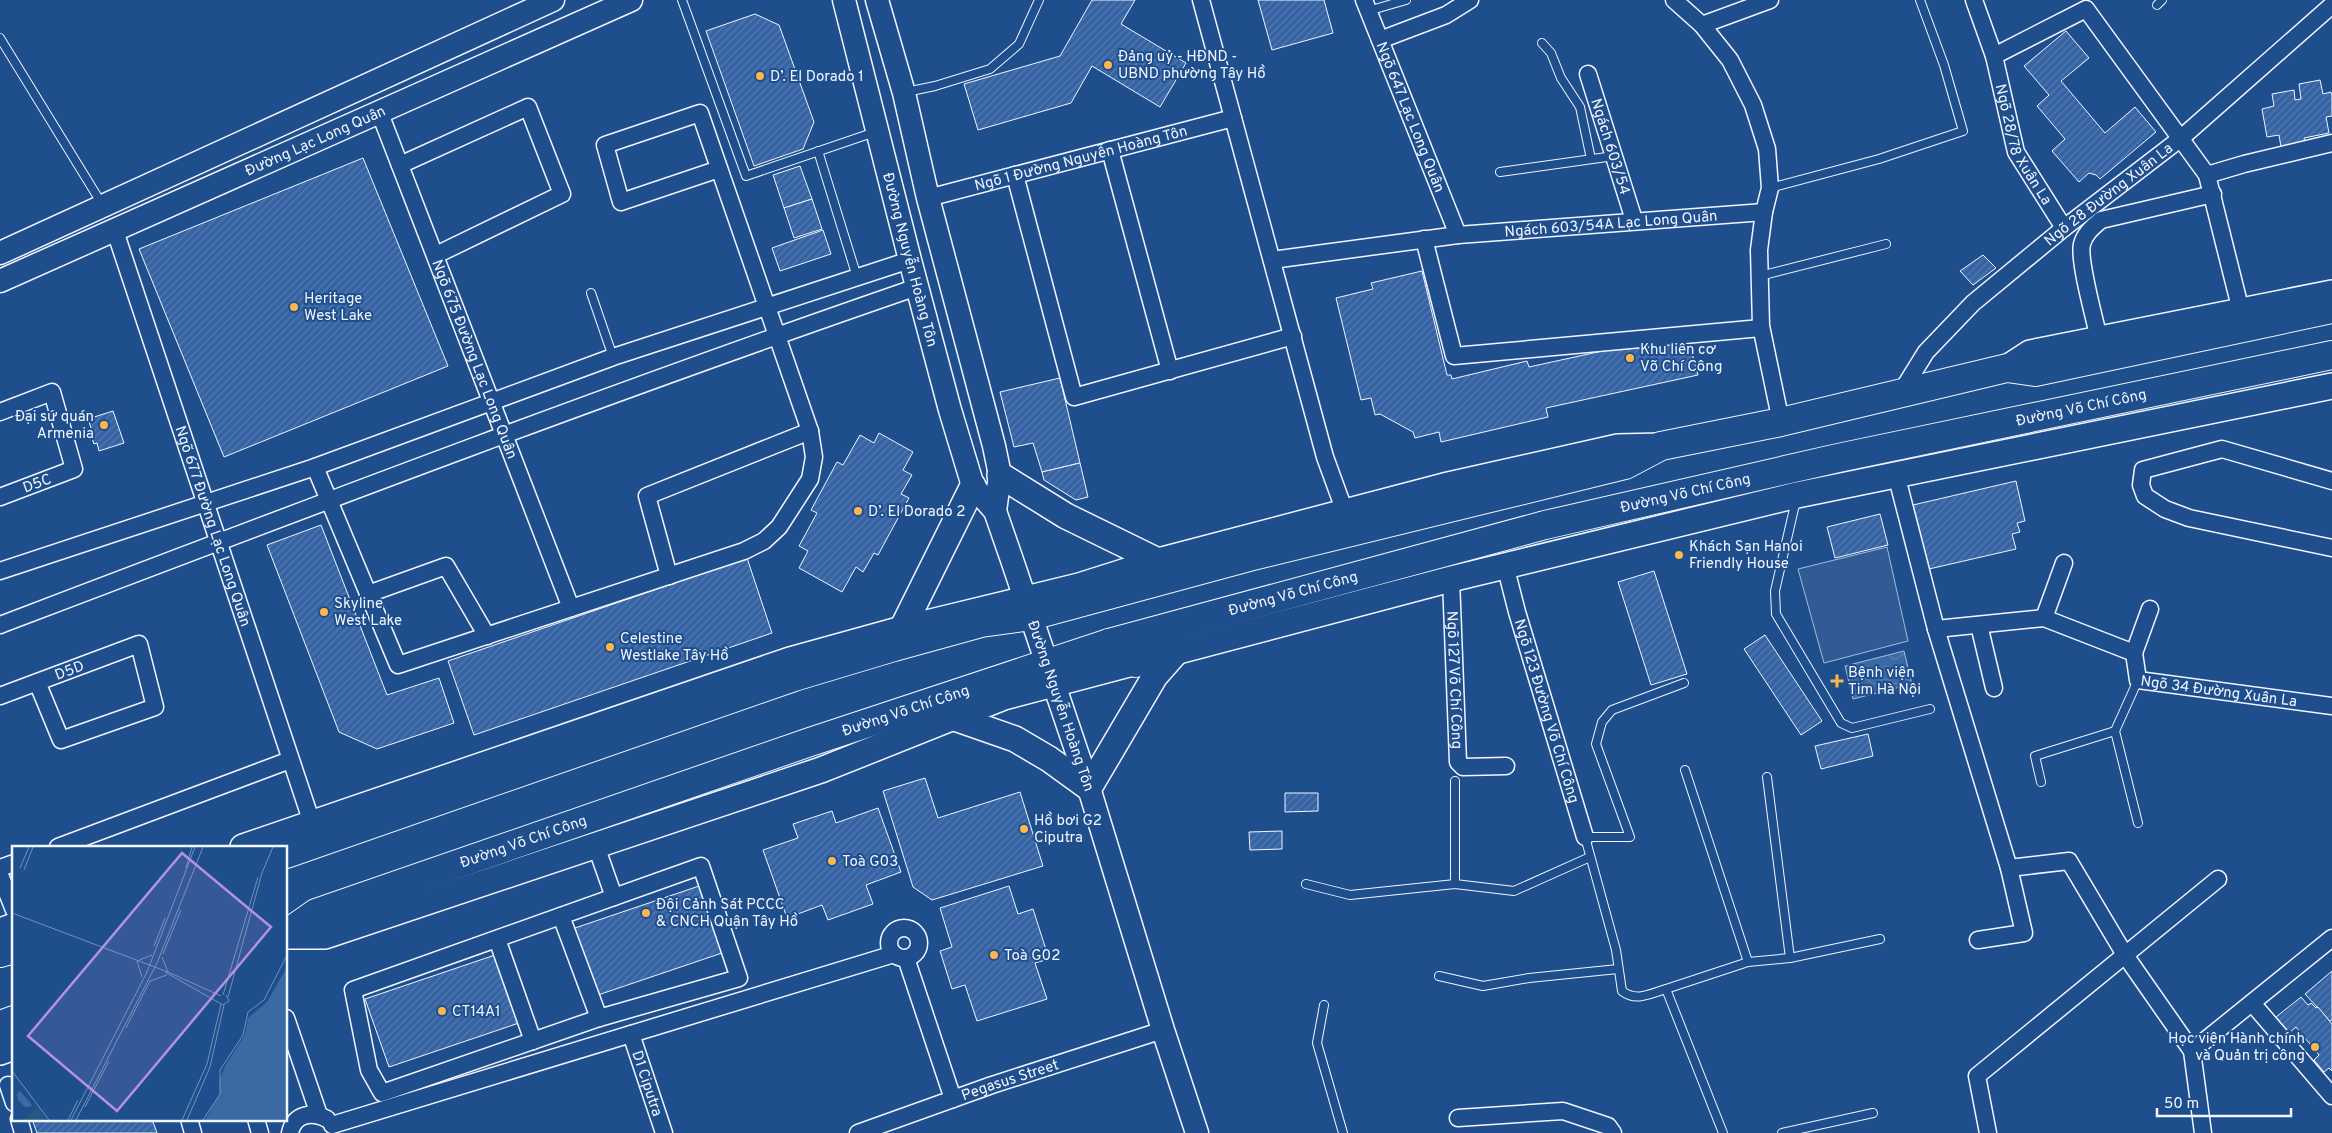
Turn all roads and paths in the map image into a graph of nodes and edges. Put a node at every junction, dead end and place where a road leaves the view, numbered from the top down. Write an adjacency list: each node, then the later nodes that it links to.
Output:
1 (553, 0): 40 (main road, Đường Lạc Long Quân)
2 (631, 0): 23 (main road, Đường Lạc Long Quân)
3 (682, 0): 29 (lane)
4 (844, 0): 25 (main road, Đường Nguyễn Hoàng Tôn)
5 (877, 0): 22 (main road, Đường Nguyễn Hoàng Tôn)
6 (1039, 0): 22 (lane)
7 (1201, 0): 24 (street)
8 (1406, 0): 14 (lane)
9 (1470, 0): 18 (street)
10 (1674, 0): 16 (street)
11 (1770, 0): 16 (street)
12 (1920, 0): 37 (lane)
13 (1974, 0): 20 (street, Ngõ 28/78 Xuân La)
14 (1366, 5): 18 (street, Ngõ 647 Lạc Long Quân)
15 (2332, 5): 26 (street, Ngõ 28 Đường Xuân La)
16 (1702, 26): 37 (street)
17 (0, 38): 40 (lane)
18 (1380, 40): 45 (street, Ngõ 647 Lạc Long Quân)
19 (1542, 43): 31 (lane)
20 (1994, 56): 26 (street); 43 (street, Ngõ 28/78 Xuân La)
21 (1588, 74): 30 (street, Ngách 603/54)
22 (904, 93): 39 (main road, Đường Nguyễn Hoàng Tôn)
23 (379, 111): 32 (street, Ngõ 675 Đường Lạc Long Quân); 44 (main road, Đường Lạc Long Quân)
24 (1233, 118): 28 (street, Ngõ 1 Đường Nguyễn Hoàng Tôn); 51 (street)
25 (878, 131): 29 (lane); 50 (main road, Đường Nguyễn Hoàng Tôn)
26 (2180, 139): 36 (street); 43 (street, Ngõ 28 Đường Xuân La)
27 (2332, 143): 36 (street)
28 (1110, 150): 35 (street, Ngõ 1 Đường Nguyễn Hoàng Tôn); 68 (street)
29 (818, 151): 53 (lane)
30 (1614, 156): 31 (lane); 42 (street, Ngách 603/54)
31 (1591, 159): 34 (lane)
32 (400, 164): 49 (street, Ngõ 675 Đường Lạc Long Quân); 49 (street)
33 (719, 170): 33 (street); 58 (street)
34 (1500, 172)
35 (1015, 175): 39 (street, Ngõ 1 Đường Nguyễn Hoàng Tôn); 68 (street)
36 (2207, 175): 38 (street)
37 (1770, 188): 41 (street)
38 (2213, 194): 60 (street); 64 (street)
39 (928, 198): 79 (main road, Đường Nguyễn Hoàng Tôn)
40 (103, 206): 48 (main road, Đường Lạc Long Quân)
41 (1764, 212): 42 (street, Ngách 603/54A Lạc Long Quân); 52 (street)
42 (1634, 220): 45 (street, Ngách 603/54A Lạc Long Quân)
43 (2064, 228): 70 (street, Ngõ 28 Đường Xuân La)
44 (115, 231): 54 (main road, Đường Lạc Long Quân); 85 (street, Ngõ 677 Đường Lạc Long Quân)
45 (1458, 235): 46 (street, Ngách 603/54A Lạc Long Quân)
46 (1424, 240): 51 (street, Ngách 603/54A Lạc Long Quân); 61 (street)
47 (1886, 244): 52 (lane)
48 (0, 253)
49 (436, 256): 71 (street, Ngõ 675 Đường Lạc Long Quân)
50 (910, 260): 53 (street); 55 (main road, Đường Nguyễn Hoàng Tôn)
51 (1272, 260): 63 (street)
52 (1760, 276): 61 (street)
53 (857, 277): 58 (street)
54 (0, 281)
55 (917, 287): 62 (street); 81 (main road, Đường Nguyễn Hoàng Tôn)
56 (2332, 292): 60 (main road)
57 (591, 293): 66 (lane)
58 (766, 308): 62 (street); 66 (street)
59 (2332, 309): 67 (highway)
60 (2241, 311): 64 (main road)
61 (1761, 328): 73 (street)
62 (776, 335): 74 (street); 75 (street)
63 (1293, 336): 68 (street); 87 (street)
64 (2099, 339): 67 (main road)
65 (2332, 355): 108 (highway, Đường Võ Chí Công)
66 (613, 357): 71 (street)
67 (2006, 368): 70 (highway)
68 (1170, 371)
69 (2332, 386): 78 (main road, Đường Võ Chí Công)
70 (1900, 394): 73 (highway)
71 (493, 403): 75 (street, Ngõ 675 Đường Lạc Long Quân); 77 (street)
72 (0, 412): 83 (street, D5C)
73 (1781, 422): 76 (highway)
74 (810, 432): 94 (street); 94 (street)
75 (505, 434): 84 (street); 98 (street, Ngõ 675 Đường Lạc Long Quân)
76 (1661, 446): 87 (main road); 99 (highway)
77 (315, 467): 84 (street); 85 (street)
78 (1896, 474): 82 (main road, Đường Võ Chí Công); 106 (street)
79 (1000, 475): 86 (main road, Đường Nguyễn Hoàng Tôn); 90 (main road)
80 (2332, 481): 89 (street)
81 (973, 486): 86 (main road, Đường Nguyễn Hoàng Tôn); 105 (main road)
82 (1797, 495): 92 (main road, Đường Võ Chí Công); 120 (lane)
83 (0, 497)
84 (329, 501): 88 (street); 97 (street)
85 (205, 505): 88 (street, Ngõ 677 Đường Lạc Long Quân); 93 (street)
86 (995, 511): 99 (main road, Đường Nguyễn Hoàng Tôn)
87 (1345, 512): 90 (main road)
88 (218, 542): 103 (street); 123 (street, Ngõ 677 Đường Lạc Long Quân)
89 (2332, 548)
90 (1158, 561): 96 (main road)
91 (2064, 563): 101 (street)
92 (1505, 566): 95 (main road, Đường Võ Chí Công); 132 (street, Ngõ 123 Đường Võ Chí Công)
93 (0, 571)
94 (669, 576): 98 (street)
95 (1451, 579): 109 (main road, Đường Võ Chí Công); 124 (street, Ngõ 127 Võ Chí Công)
96 (1079, 586): 99 (highway)
97 (368, 594): 107 (street); 107 (street)
98 (571, 608): 107 (street)
99 (1028, 608): 102 (highway); 112 (main road, Đường Nguyễn Hoàng Tôn)
100 (2150, 609): 110 (street)
101 (2044, 618): 104 (street, Ngõ 34 Đường Xuân La); 110 (street, Ngõ 34 Đường Xuân La)
102 (970, 619): 105 (main road); 136 (highway)
103 (0, 625)
104 (1979, 625): 106 (street, Ngõ 34 Đường Xuân La); 116 (street)
105 (902, 629): 130 (main road)
106 (1936, 629): 140 (street)
107 (487, 636)
108 (1109, 643): 111 (highway); 112 (highway, Đường Võ Chí Công)
109 (1177, 651): 111 (main road, Đường Võ Chí Công); 129 (main road)
110 (2134, 653): 113 (street, Ngõ 34 Đường Xuân La)
111 (1135, 662): 112 (main road, Đường Võ Chí Công)
112 (1050, 673): 118 (highway); 129 (main road, Đường Nguyễn Hoàng Tôn); 150 (highway, Đường Võ Chí Công)
113 (2138, 680): 119 (street, Ngõ 34 Đường Xuân La); 122 (lane)
114 (38, 682): 114 (street, D5D); 117 (street, D5D)
115 (1684, 683): 132 (lane)
116 (1994, 688)
117 (0, 696)
118 (1004, 697): 121 (main road, Đường Võ Chí Công)
119 (2332, 706)
120 (1930, 710)
121 (952, 716): 129 (main road); 135 (main road, Đường Võ Chí Công)
122 (2115, 731): 128 (lane); 131 (lane)
123 (290, 760): 130 (street, Ngõ 677 Đường Lạc Long Quân); 133 (street)
124 (1506, 766)
125 (1685, 770): 158 (lane)
126 (1768, 777): 157 (lane)
127 (1455, 781): 144 (lane)
128 (2041, 782)
129 (1090, 788): 168 (main road, Đường Nguyễn Hoàng Tôn)
130 (312, 823): 134 (main road)
131 (2138, 823)
132 (1585, 837): 137 (lane, Ngõ 123 Đường Võ Chí Công)
133 (61, 846)
134 (246, 846)
135 (596, 846): 145 (street); 151 (main road, Đường Võ Chí Công)
136 (288, 853)
137 (1590, 857): 144 (lane); 159 (lane, Ngõ 123 Đường Võ Chí Công)
138 (12, 864): 139 (street)
139 (0, 868)
140 (2009, 868): 155 (street); 156 (street)
141 (0, 875): 146 (street)
142 (2218, 879): 156 (street)
143 (1306, 884): 144 (lane)
144 (1455, 884)
145 (614, 897): 147 (street); 164 (street)
146 (12, 905)
147 (561, 916): 153 (street); 164 (street)
148 (12, 927): 149 (main road)
149 (0, 931)
150 (288, 934)
151 (288, 935)
152 (2332, 938): 162 (street)
153 (497, 939): 170 (street); 170 (street)
154 (1880, 939): 157 (lane)
155 (1978, 940)
156 (2125, 955): 172 (street); 196 (street)
157 (1790, 958): 158 (lane)
158 (1748, 962): 161 (lane)
159 (1618, 969): 160 (lane); 161 (lane, Ngõ 123 Đường Võ Chí Công)
160 (1439, 976)
161 (1666, 989): 194 (lane)
162 (2252, 1003): 172 (street); 175 (street)
163 (1324, 1005): 192 (lane)
164 (599, 1018): 170 (street)
165 (12, 1021): 167 (highway)
166 (288, 1024): 179 (street)
167 (0, 1025)
168 (1163, 1030): 177 (street, Pegasus Street); 191 (main road, Đường Nguyễn Hoàng Tôn)
169 (631, 1034): 177 (street); 185 (street); 189 (street, D1 Ciputra)
170 (533, 1041)
171 (12, 1048): 173 (main road)
172 (2192, 1051): 197 (street)
173 (0, 1052)
174 (7, 1085): 176 (street)
175 (2332, 1096)
176 (12, 1098)
177 (953, 1099): 190 (street, Pegasus Street)
178 (1873, 1113): 195 (lane)
179 (319, 1115): 184 (street); 185 (street)
180 (1458, 1118): 193 (street)
181 (19, 1120): 186 (street)
182 (189, 1120): 187 (street)
183 (256, 1120): 188 (street)
184 (289, 1125)
185 (334, 1129)
186 (23, 1133)
187 (193, 1133)
188 (260, 1133)
189 (664, 1133)
190 (858, 1133)
191 (1197, 1133)
192 (1343, 1133)
193 (1613, 1133)
194 (1723, 1133)
195 (1782, 1133)
196 (1988, 1133)
197 (2203, 1133)

